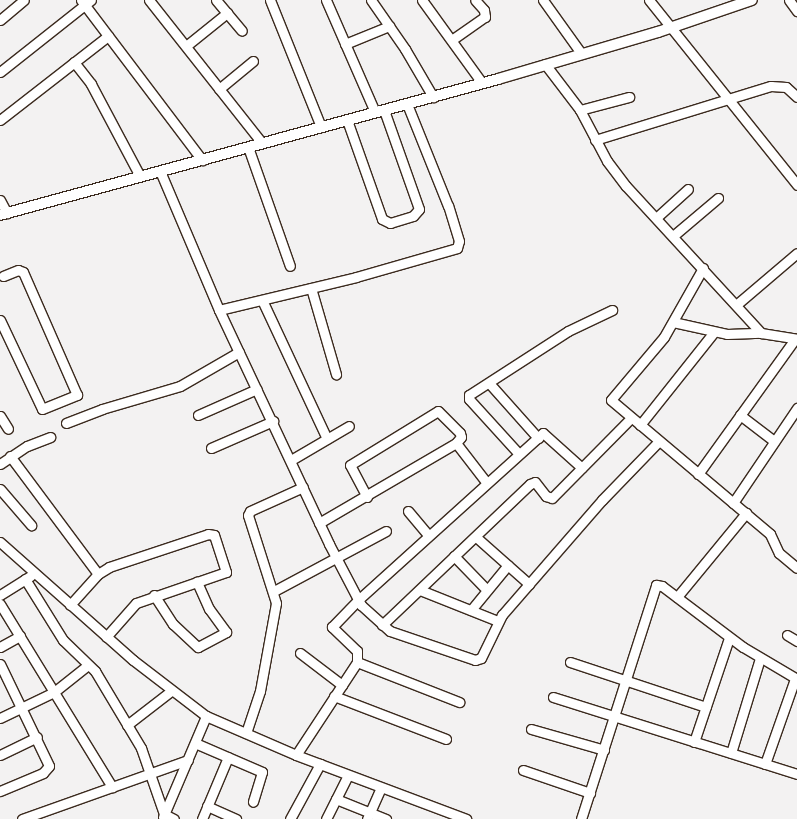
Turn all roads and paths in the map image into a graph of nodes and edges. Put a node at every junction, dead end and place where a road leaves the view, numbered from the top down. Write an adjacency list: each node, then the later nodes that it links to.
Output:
1 (24, 0): 17 (street)
2 (149, 0): 24 (street)
3 (216, 0): 16 (street)
4 (270, 0): 41 (street)
5 (326, 0): 23 (street)
6 (371, 0): 18 (street)
7 (422, 0): 22 (street)
8 (475, 0): 22 (street)
9 (543, 0): 25 (street)
10 (649, 0): 19 (street)
11 (752, 0): 14 (street)
12 (789, 0): 15 (street)
13 (85, 2): 21 (street); 29 (street)
14 (737, 2): 19 (street)
15 (797, 11)
16 (227, 13): 20 (street); 24 (street)
17 (0, 20)
18 (389, 26): 23 (street); 32 (street)
19 (671, 27): 25 (street); 35 (street)
20 (242, 31)
21 (108, 36): 27 (street); 45 (street)
22 (453, 39): 30 (street)
23 (345, 44): 38 (street)
24 (186, 46): 31 (street)
25 (582, 53): 28 (street)
26 (253, 61): 31 (street)
27 (74, 62): 39 (street); 47 (street)
28 (544, 64): 30 (street); 37 (street)
29 (0, 72)
30 (482, 83): 32 (street)
31 (219, 89): 43 (street)
32 (433, 96): 36 (street)
33 (629, 97): 37 (street)
34 (797, 97): 35 (street)
35 (731, 99): 42 (street); 48 (street)
36 (407, 104): 38 (street); 59 (street)
37 (580, 110): 42 (street)
38 (380, 111): 40 (street); 40 (street)
39 (0, 120)
40 (347, 120): 41 (street)
41 (321, 127): 43 (street)
42 (595, 140): 53 (street)
43 (262, 143): 44 (street)
44 (248, 147): 45 (street); 56 (street)
45 (202, 160): 46 (street)
46 (160, 171): 47 (street); 62 (street)
47 (140, 176): 52 (street)
48 (797, 184)
49 (688, 189): 53 (street)
50 (718, 198): 54 (street)
51 (0, 200): 52 (street)
52 (4, 214)
53 (656, 218): 54 (street)
54 (673, 236): 57 (street)
55 (797, 252): 61 (street)
56 (290, 266)
57 (703, 268): 61 (street); 65 (street)
58 (1, 274): 64 (street)
59 (311, 288): 60 (street); 70 (street)
60 (262, 300): 62 (street); 85 (street)
61 (736, 305): 67 (street)
62 (219, 310): 69 (street)
63 (612, 310): 71 (street)
64 (0, 320)
65 (673, 322): 66 (street); 77 (street)
66 (714, 332): 67 (street); 81 (street)
67 (761, 332): 68 (street)
68 (796, 339): 74 (street)
69 (239, 352): 72 (street); 79 (street)
70 (336, 374)
71 (489, 383): 84 (street); 90 (street)
72 (257, 389): 76 (street); 78 (street)
73 (797, 408): 87 (street)
74 (740, 415): 87 (street); 95 (street)
75 (0, 416): 82 (street)
76 (198, 416)
77 (631, 418): 81 (street); 94 (street)
78 (273, 421): 89 (street); 92 (street)
79 (66, 424)
80 (349, 426): 85 (street)
81 (640, 426): 86 (street)
82 (8, 429)
83 (50, 437): 91 (street)
84 (538, 438): 90 (street); 94 (street)
85 (327, 439): 92 (street)
86 (659, 441): 95 (street); 117 (street)
87 (774, 441): 100 (street)
88 (456, 443): 96 (street); 99 (street); 99 (street)
89 (211, 448)
90 (519, 454): 96 (street)
91 (10, 456): 93 (street); 114 (street)
92 (291, 460): 97 (street)
93 (0, 464)
94 (582, 468): 107 (street)
95 (698, 474): 100 (street)
96 (486, 482): 106 (street)
97 (303, 487): 103 (street); 120 (street)
98 (0, 489): 104 (street)
99 (367, 497): 103 (street)
100 (733, 502): 102 (street)
101 (408, 511): 106 (street)
102 (746, 514): 112 (street); 123 (street)
103 (320, 523): 110 (street)
104 (32, 525)
105 (386, 531): 110 (street)
106 (428, 535): 124 (street)
107 (476, 537): 109 (street); 111 (street)
108 (0, 542): 113 (street)
109 (454, 556): 118 (street); 119 (street)
110 (336, 559): 120 (street); 124 (street)
111 (508, 565): 117 (street); 119 (street)
112 (797, 568)
113 (35, 573): 115 (street); 126 (street)
114 (98, 574): 116 (street); 126 (street)
115 (26, 579): 121 (street); 141 (street)
116 (197, 582): 122 (street); 122 (street)
117 (529, 584): 128 (street)
118 (420, 590): 127 (street); 129 (street)
119 (487, 590): 127 (street)
120 (274, 591): 157 (street)
121 (0, 595)
122 (154, 595): 132 (street)
123 (677, 597): 133 (street); 143 (street)
124 (358, 600): 129 (street); 138 (street)
125 (0, 604): 131 (street)
126 (70, 605): 132 (street)
127 (471, 610): 128 (street)
128 (498, 621): 129 (street)
129 (382, 625)
130 (787, 635): 134 (street)
131 (20, 636): 135 (street); 146 (street)
132 (106, 637): 145 (street)
133 (729, 638): 137 (street); 150 (street)
134 (797, 641)
135 (0, 647)
136 (300, 652): 144 (street)
137 (760, 658): 142 (street); 163 (street)
138 (357, 662): 144 (street); 149 (street)
139 (570, 662): 143 (street)
140 (0, 664): 151 (street)
141 (88, 664): 146 (street); 155 (street)
142 (796, 679): 169 (street)
143 (625, 680): 150 (street); 153 (street)
144 (342, 685): 147 (street)
145 (171, 691): 152 (street); 155 (street)
146 (54, 692): 151 (street); 174 (street)
147 (334, 696): 159 (street); 165 (street)
148 (554, 697): 153 (street)
149 (459, 702)
150 (706, 707): 160 (street)
151 (22, 708): 154 (street); 158 (street)
152 (206, 716): 157 (street); 161 (street)
153 (615, 717): 160 (street); 162 (street)
154 (0, 718)
155 (127, 724): 171 (street)
156 (531, 728): 162 (street)
157 (246, 733): 165 (street)
158 (37, 737): 164 (street); 176 (street)
159 (446, 739)
160 (694, 742): 163 (street)
161 (195, 743): 166 (street); 167 (street)
162 (604, 750): 177 (street)
163 (730, 753): 169 (street)
164 (0, 755)
165 (296, 755): 168 (street)
166 (228, 757): 179 (street); 180 (street)
167 (188, 760): 171 (street); 181 (street)
168 (320, 764): 173 (street); 187 (street)
169 (765, 764): 172 (street)
170 (523, 770): 177 (street)
171 (152, 772): 174 (street); 181 (street)
172 (797, 774)
173 (348, 775): 175 (street); 178 (street)
174 (112, 787): 183 (street)
175 (381, 788): 182 (street); 190 (street)
176 (0, 791)
177 (590, 793): 191 (street)
178 (336, 799): 182 (street); 188 (street)
179 (253, 802)
180 (207, 806): 185 (street); 186 (street)
181 (163, 816): 184 (street)
182 (368, 816): 189 (street)
183 (22, 819)
184 (174, 819)
185 (202, 819)
186 (236, 819)
187 (290, 819)
188 (326, 819)
189 (386, 819)
190 (466, 819)
191 (581, 819)

